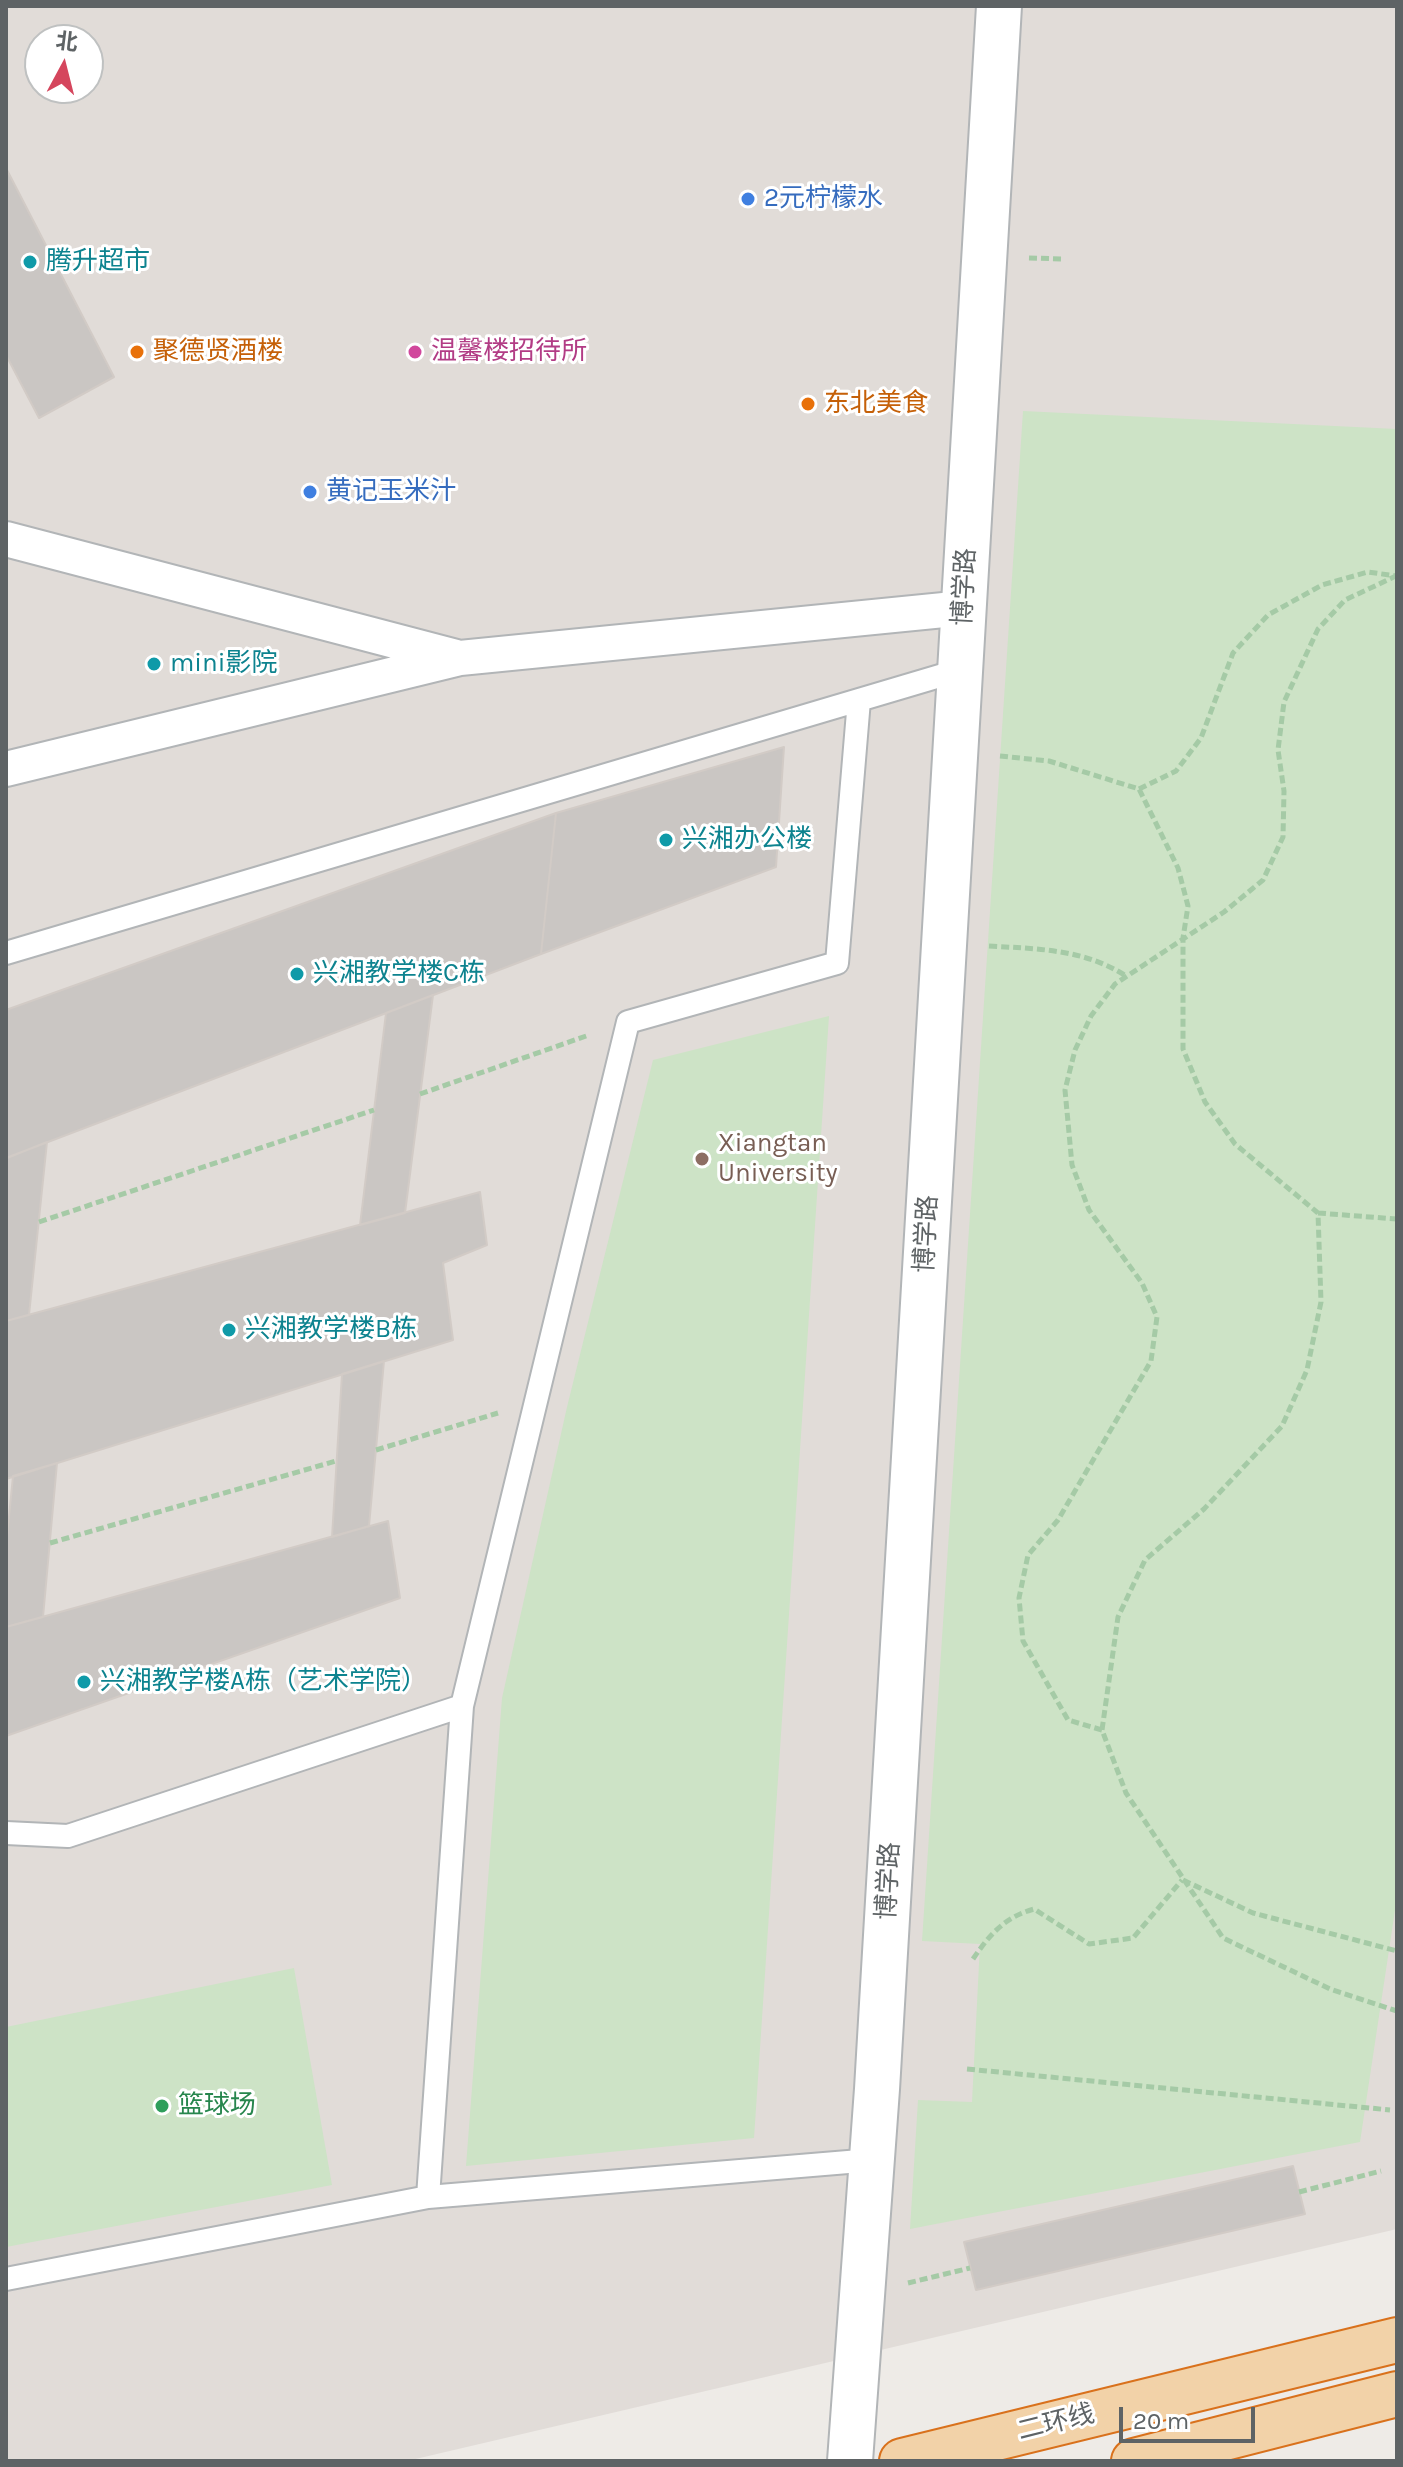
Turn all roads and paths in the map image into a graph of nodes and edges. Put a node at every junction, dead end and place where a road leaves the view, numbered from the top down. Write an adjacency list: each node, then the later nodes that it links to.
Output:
1 (999, 6): 4 (street, 博学路)
2 (6, 539): 5 (street)
3 (1396, 576): 10 (path); 11 (path)
4 (964, 608): 5 (street); 6 (street, 博学路)
5 (460, 658): 9 (street)
6 (960, 670): 7 (lane); 12 (street, 博学路)
7 (859, 700): 13 (lane); 15 (lane)
8 (994, 755): 10 (path)
9 (6, 769)
10 (1139, 789): 11 (path)
11 (1183, 938): 14 (path); 18 (path)
12 (944, 943): 14 (path); 34 (street, 博学路)
13 (6, 953)
14 (1126, 976): 26 (path)
15 (628, 1022): 16 (path); 21 (lane)
16 (420, 1094)
17 (374, 1110): 20 (path)
18 (1318, 1213): 19 (path); 26 (path)
19 (1397, 1219)
20 (39, 1222)
21 (534, 1403): 22 (path); 25 (lane)
22 (376, 1450)
23 (336, 1461): 24 (path)
24 (50, 1543)
25 (462, 1706): 27 (lane); 37 (lane)
26 (1102, 1730): 28 (path)
27 (6, 1833)
28 (1182, 1880): 29 (path); 30 (path); 31 (path)
29 (1397, 1951)
30 (973, 1959)
31 (1397, 2011)
32 (967, 2069): 33 (path)
33 (1390, 2110)
34 (872, 2160): 37 (lane); 43 (street, 博学路)
35 (1381, 2171): 36 (path)
36 (1299, 2192)
37 (428, 2197): 39 (lane)
38 (970, 2268): 40 (path)
39 (6, 2279)
40 (895, 2286)
41 (1397, 2340): 44 (highway, 二环线)
42 (1397, 2394): 45 (highway)
43 (850, 2461)
44 (902, 2461)
45 (1134, 2461)

